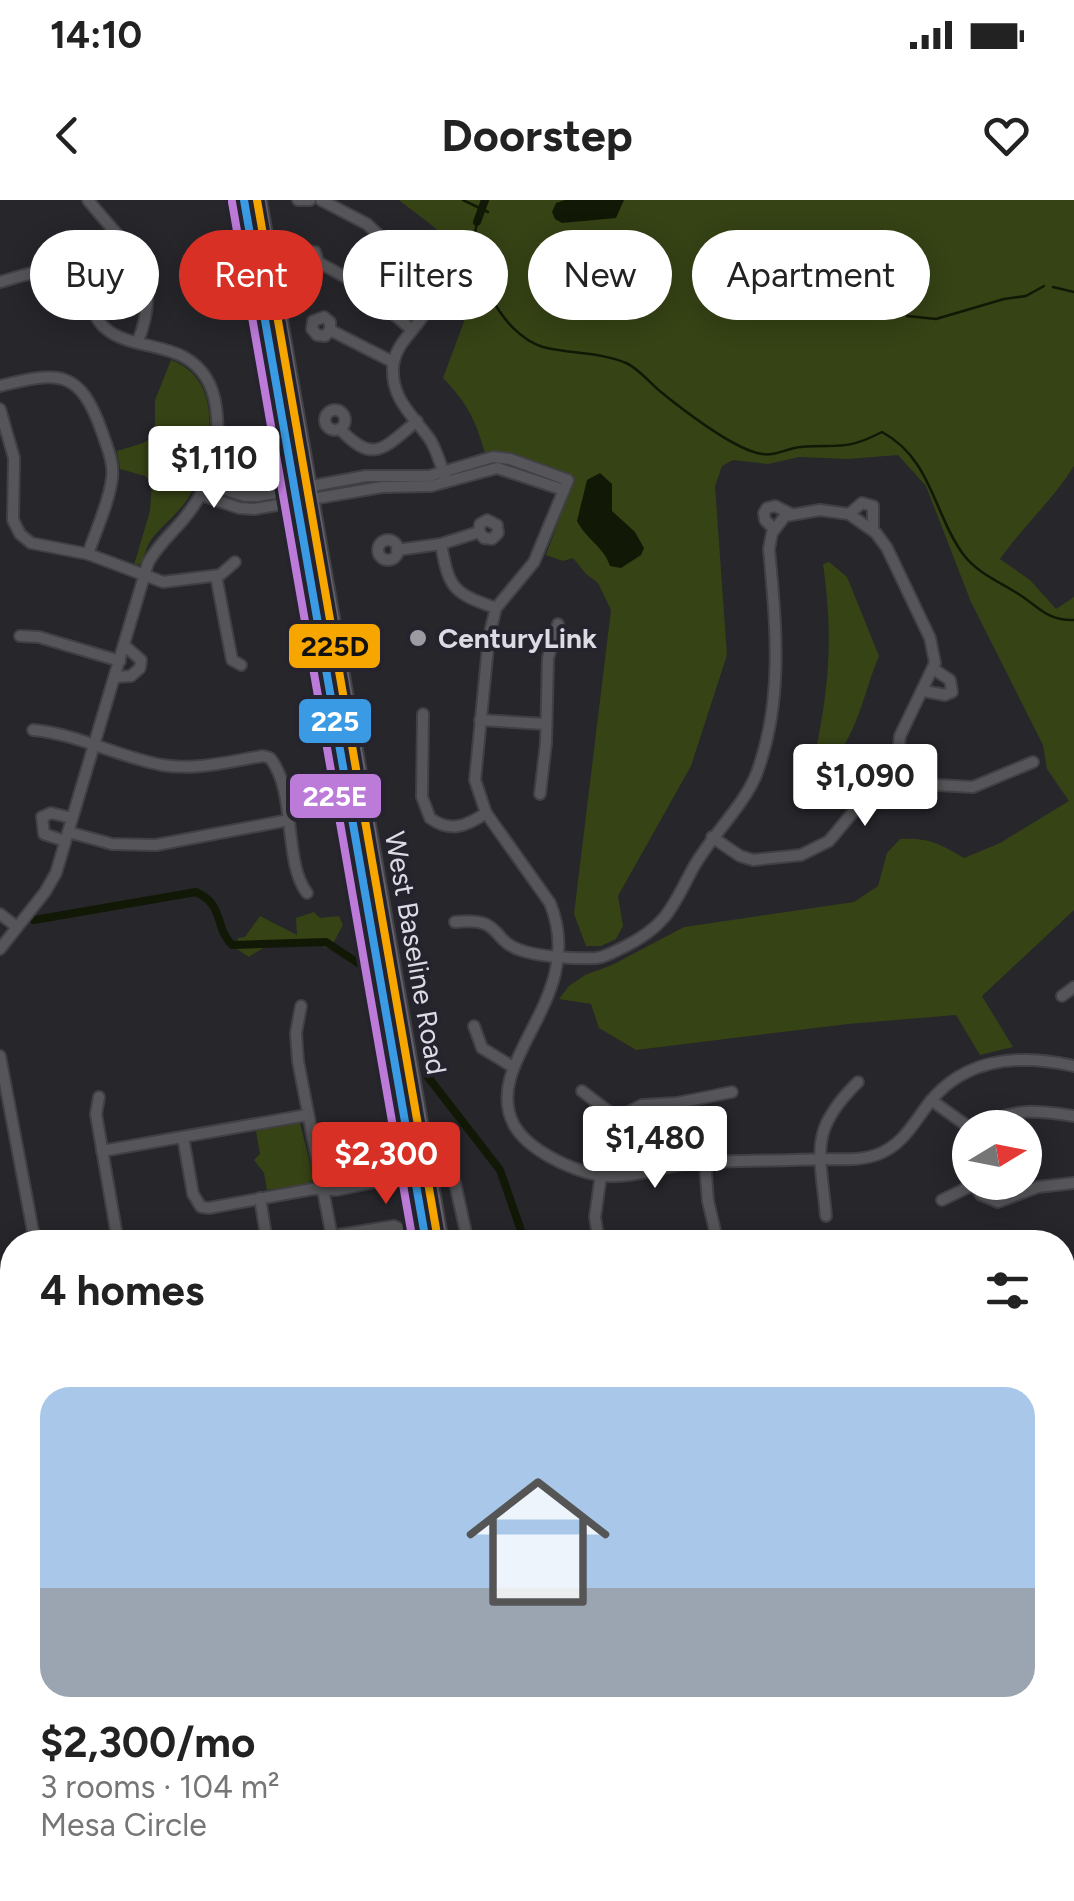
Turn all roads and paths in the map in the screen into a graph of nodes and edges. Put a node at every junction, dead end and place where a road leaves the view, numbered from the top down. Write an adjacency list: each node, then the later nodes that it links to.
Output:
1 (88, 200): 11 (street)
2 (244, 200): 19 (main road, West Baseline Road)
3 (260, 200): 19 (main road, West Baseline Road)
4 (298, 200): 5 (street)
5 (310, 200)
6 (322, 200): 10 (street)
7 (323, 265): 10 (street)
8 (0, 282): 11 (street)
9 (330, 330): 12 (street)
10 (412, 330): 12 (street)
11 (138, 341): 18 (street)
12 (393, 362): 15 (street)
13 (0, 386): 28 (street)
14 (0, 409): 28 (street)
15 (416, 421): 16 (street); 17 (street)
16 (340, 429)
17 (445, 477): 19 (street); 32 (street)
18 (208, 484): 19 (street); 20 (street)
19 (303, 494): 20 (street); 81 (main road, West Baseline Road)
20 (201, 495): 31 (street)
21 (791, 514): 22 (street); 23 (street); 23 (street)
22 (849, 514): 24 (street); 24 (street)
23 (774, 529): 53 (street)
24 (872, 530): 38 (street)
25 (479, 532): 26 (street)
26 (441, 544): 27 (street); 32 (street)
27 (398, 550)
28 (88, 554): 31 (street)
29 (235, 562): 30 (street)
30 (216, 576): 31 (street); 37 (street)
31 (146, 578): 35 (street)
32 (496, 608): 42 (street)
33 (558, 624): 43 (street)
34 (20, 636): 36 (street)
35 (126, 646): 36 (street); 39 (street)
36 (120, 661): 39 (street)
37 (242, 666)
38 (935, 670): 40 (street); 40 (street)
39 (115, 677): 45 (street)
40 (924, 691): 47 (street)
41 (423, 714): 49 (street)
42 (480, 720): 43 (street); 49 (street)
43 (545, 724): 48 (street)
44 (33, 730): 45 (street)
45 (94, 744): 50 (street); 51 (street)
46 (1033, 762): 47 (street)
47 (901, 783): 53 (street)
48 (540, 794)
49 (486, 814): 59 (street)
50 (72, 818): 52 (street); 52 (street)
51 (289, 820): 52 (street); 54 (street)
52 (66, 836): 57 (street)
53 (712, 837): 59 (street)
54 (307, 894)
55 (0, 914): 57 (street)
56 (454, 922): 59 (street)
57 (17, 927): 58 (street)
58 (0, 949)
59 (560, 955): 66 (street)
60 (1074, 987): 61 (street)
61 (1062, 996)
62 (301, 1006): 73 (street)
63 (474, 1026): 66 (street)
64 (0, 1056): 90 (street)
65 (1074, 1066): 71 (street)
66 (513, 1067): 82 (street)
67 (858, 1082): 79 (street)
68 (582, 1091): 76 (street)
69 (732, 1092): 76 (street)
70 (100, 1097): 78 (street)
71 (932, 1100): 74 (street); 79 (street)
72 (1042, 1114): 75 (street)
73 (307, 1115): 77 (street); 85 (street)
74 (952, 1115)
75 (1074, 1116)
76 (617, 1118): 82 (street)
77 (183, 1137): 78 (street); 87 (street)
78 (102, 1151): 91 (street)
79 (821, 1160): 80 (street); 89 (street)
80 (706, 1163): 82 (street); 100 (street)
81 (416, 1174): 85 (street); 96 (main road, West Baseline Road); 97 (main road, West Baseline Road); 98 (street)
82 (600, 1175): 99 (street)
83 (1074, 1184): 84 (street)
84 (1042, 1187)
85 (321, 1188): 87 (street); 93 (street)
86 (952, 1194): 88 (street)
87 (260, 1198): 92 (street)
88 (942, 1200)
89 (826, 1216)
90 (33, 1230)
91 (116, 1230)
92 (265, 1230)
93 (330, 1230)
94 (375, 1230): 95 (street)
95 (402, 1230)
96 (424, 1230)
97 (437, 1230)
98 (465, 1230)
99 (597, 1230)
100 (715, 1230)

